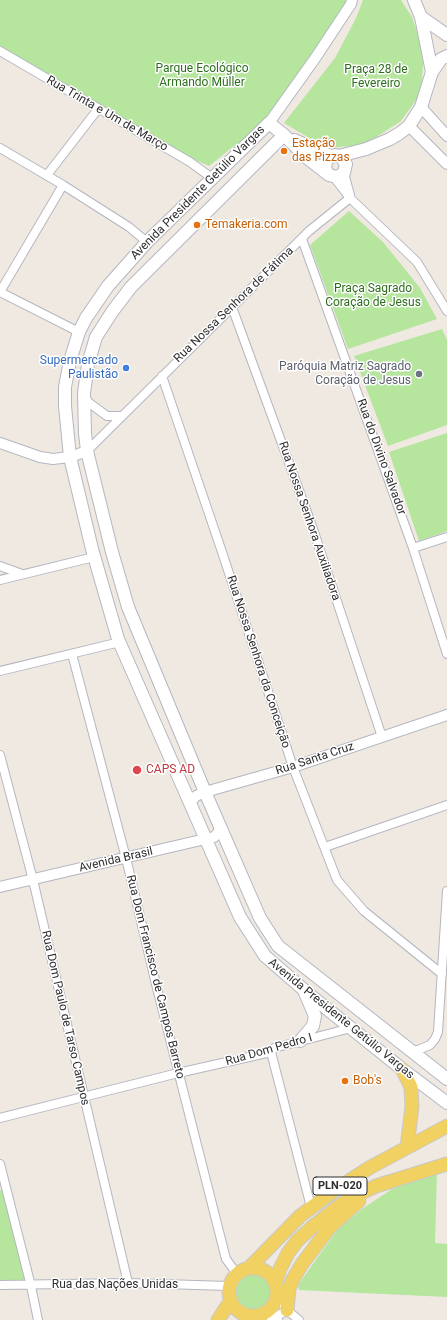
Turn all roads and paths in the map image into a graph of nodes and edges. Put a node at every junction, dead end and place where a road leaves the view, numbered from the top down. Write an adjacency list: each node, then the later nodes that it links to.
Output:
1 (352, 0): 10 (street)
2 (414, 0): 3 (main road)
3 (421, 17): 4 (main road); 7 (main road)
4 (447, 36)
5 (0, 51): 9 (street, Rua Trinta e Um de Março)
6 (447, 56): 7 (main road)
7 (432, 72): 8 (main road)
8 (421, 107): 11 (main road); 13 (street)
9 (98, 109): 19 (street); 20 (street, Rua Trinta e Um de Março)
10 (269, 123): 12 (main road); 20 (main road, Avenida Presidente Getúlio Vargas)
11 (409, 126): 15 (main road); 17 (street)
12 (284, 135): 16 (main road); 18 (main road); 24 (main road, Avenida Presidente Getúlio Vargas)
13 (447, 136)
14 (0, 148): 19 (street)
15 (366, 149): 16 (main road); 18 (main road)
16 (335, 156): 18 (main road); 18 (main road)
17 (447, 164)
18 (338, 173): 22 (street)
19 (47, 175): 21 (street)
20 (212, 178): 23 (main road, Avenida Presidente Getúlio Vargas)
21 (63, 185): 28 (street); 30 (street)
22 (350, 198): 27 (street, Rua Nossa Senhora de Fátima); 33 (street)
23 (190, 201): 24 (main road); 25 (main road, Avenida Presidente Getúlio Vargas)
24 (202, 216): 26 (main road, Avenida Presidente Getúlio Vargas)
25 (168, 222): 26 (main road); 28 (main road, Avenida Presidente Getúlio Vargas)
26 (183, 234): 31 (main road, Avenida Presidente Getúlio Vargas)
27 (302, 239): 32 (street, Rua Nossa Senhora de Fátima); 42 (street, Rua do Divino Salvador)
28 (147, 242): 29 (main road, Avenida Presidente Getúlio Vargas)
29 (108, 286): 31 (main road); 34 (main road, Avenida Presidente Getúlio Vargas)
30 (0, 292): 34 (street)
31 (122, 297): 36 (main road, Avenida Presidente Getúlio Vargas)
32 (232, 307): 35 (street, Rua Nossa Senhora de Fátima); 58 (street, Rua Nossa Senhora Auxiliadora)
33 (447, 311)
34 (79, 332): 40 (main road, Avenida Presidente Getúlio Vargas)
35 (162, 376): 37 (street, Rua Nossa Senhora de Fátima); 60 (street, Rua Nossa Senhora da Conceição)
36 (84, 393): 37 (street); 39 (main road, Avenida Presidente Getúlio Vargas)
37 (121, 416): 39 (street, Rua Nossa Senhora de Fátima)
38 (0, 443): 40 (street)
39 (87, 451): 40 (street); 47 (main road, Avenida Presidente Getúlio Vargas)
40 (70, 457): 43 (main road, Avenida Presidente Getúlio Vargas)
41 (447, 537): 42 (street)
42 (413, 548): 53 (street, Rua do Divino Salvador)
43 (94, 557): 45 (street); 48 (main road, Avenida Presidente Getúlio Vargas)
44 (0, 566): 45 (street)
45 (22, 574): 46 (street)
46 (0, 580)
47 (123, 589): 48 (main road); 49 (main road, Avenida Presidente Getúlio Vargas)
48 (103, 590): 50 (main road, Avenida Presidente Getúlio Vargas)
49 (126, 601): 50 (main road); 55 (main road, Avenida Presidente Getúlio Vargas)
50 (110, 612): 51 (main road, Avenida Presidente Getúlio Vargas)
51 (120, 642): 52 (street); 56 (main road, Avenida Presidente Getúlio Vargas)
52 (72, 654): 54 (street); 67 (street, Rua Dom Francisco de Campos Barreto)
53 (447, 654)
54 (0, 671)
55 (169, 706): 56 (main road); 61 (main road, Avenida Presidente Getúlio Vargas)
56 (152, 714): 62 (main road, Avenida Presidente Getúlio Vargas)
57 (445, 716): 58 (street, Rua Santa Cruz)
58 (382, 737): 60 (street, Rua Santa Cruz)
59 (0, 754): 68 (street, Rua Dom Paulo de Tarso Campos)
60 (293, 767): 61 (street, Rua Santa Cruz); 66 (street, Rua Nossa Senhora da Conceição)
61 (205, 792): 62 (street, Rua Santa Cruz); 64 (main road, Avenida Presidente Getúlio Vargas)
62 (190, 802): 65 (main road, Avenida Presidente Getúlio Vargas)
63 (447, 805): 66 (street)
64 (219, 822): 65 (street, Avenida Brasil); 71 (main road, Avenida Presidente Getúlio Vargas)
65 (206, 839): 67 (street, Avenida Brasil); 72 (main road, Avenida Presidente Getúlio Vargas)
66 (324, 847): 73 (street, Rua Nossa Senhora da Conceição)
67 (126, 858): 68 (street, Avenida Brasil); 82 (street, Rua Dom Francisco de Campos Barreto)
68 (33, 880): 69 (street, Avenida Brasil); 84 (street, Rua Dom Paulo de Tarso Campos)
69 (0, 887)
70 (447, 891): 73 (street)
71 (257, 911): 72 (main road); 76 (main road, Avenida Presidente Getúlio Vargas)
72 (240, 917): 74 (main road, Avenida Presidente Getúlio Vargas)
73 (442, 974): 79 (street)
74 (304, 990): 75 (main road, Avenida Presidente Getúlio Vargas); 77 (main road)
75 (351, 1028): 76 (main road); 77 (street, Rua Dom Pedro I); 78 (main road, Avenida Presidente Getúlio Vargas)
76 (382, 1028): 78 (main road); 79 (main road, Avenida Presidente Getúlio Vargas)
77 (300, 1041): 80 (street, Rua Dom Pedro I)
78 (369, 1042): 81 (main road, Avenida Presidente Getúlio Vargas)
79 (408, 1050): 83 (main road, Avenida Presidente Getúlio Vargas)
80 (271, 1052): 82 (street, Rua Dom Pedro I); 93 (street)
81 (402, 1069): 85 (main road, Avenida Presidente Getúlio Vargas); 88 (main road)
82 (178, 1073): 84 (street, Rua Dom Pedro I); 95 (street, Rua Dom Francisco de Campos Barreto)
83 (447, 1079)
84 (84, 1097): 86 (street, Rua Dom Pedro I); 96 (street, Rua Dom Paulo de Tarso Campos)
85 (447, 1104)
86 (0, 1118)
87 (447, 1126): 88 (main road, PLN-020)
88 (407, 1147): 93 (main road, PLN-020)
89 (0, 1164): 92 (street)
90 (447, 1164): 91 (main road, PLN-020)
91 (376, 1186): 100 (main road, PLN-020); 102 (main road)
92 (3, 1187): 98 (street)
93 (311, 1207): 94 (main road, PLN-020)
94 (249, 1268): 95 (main road, PLN-020); 100 (main road)
95 (237, 1274): 99 (main road)
96 (128, 1283): 98 (street, Rua das Nações Unidas); 99 (street, Rua das Nações Unidas)
97 (0, 1285): 98 (street, Rua das Nações Unidas)
98 (31, 1286): 104 (street)
99 (230, 1286): 101 (main road)
100 (276, 1288): 102 (street); 103 (main road, PLN-020)
101 (231, 1300): 103 (main road); 105 (main road)
102 (287, 1310): 103 (street); 106 (street)
103 (267, 1317)
104 (38, 1320)
105 (218, 1320)
106 (299, 1320)

